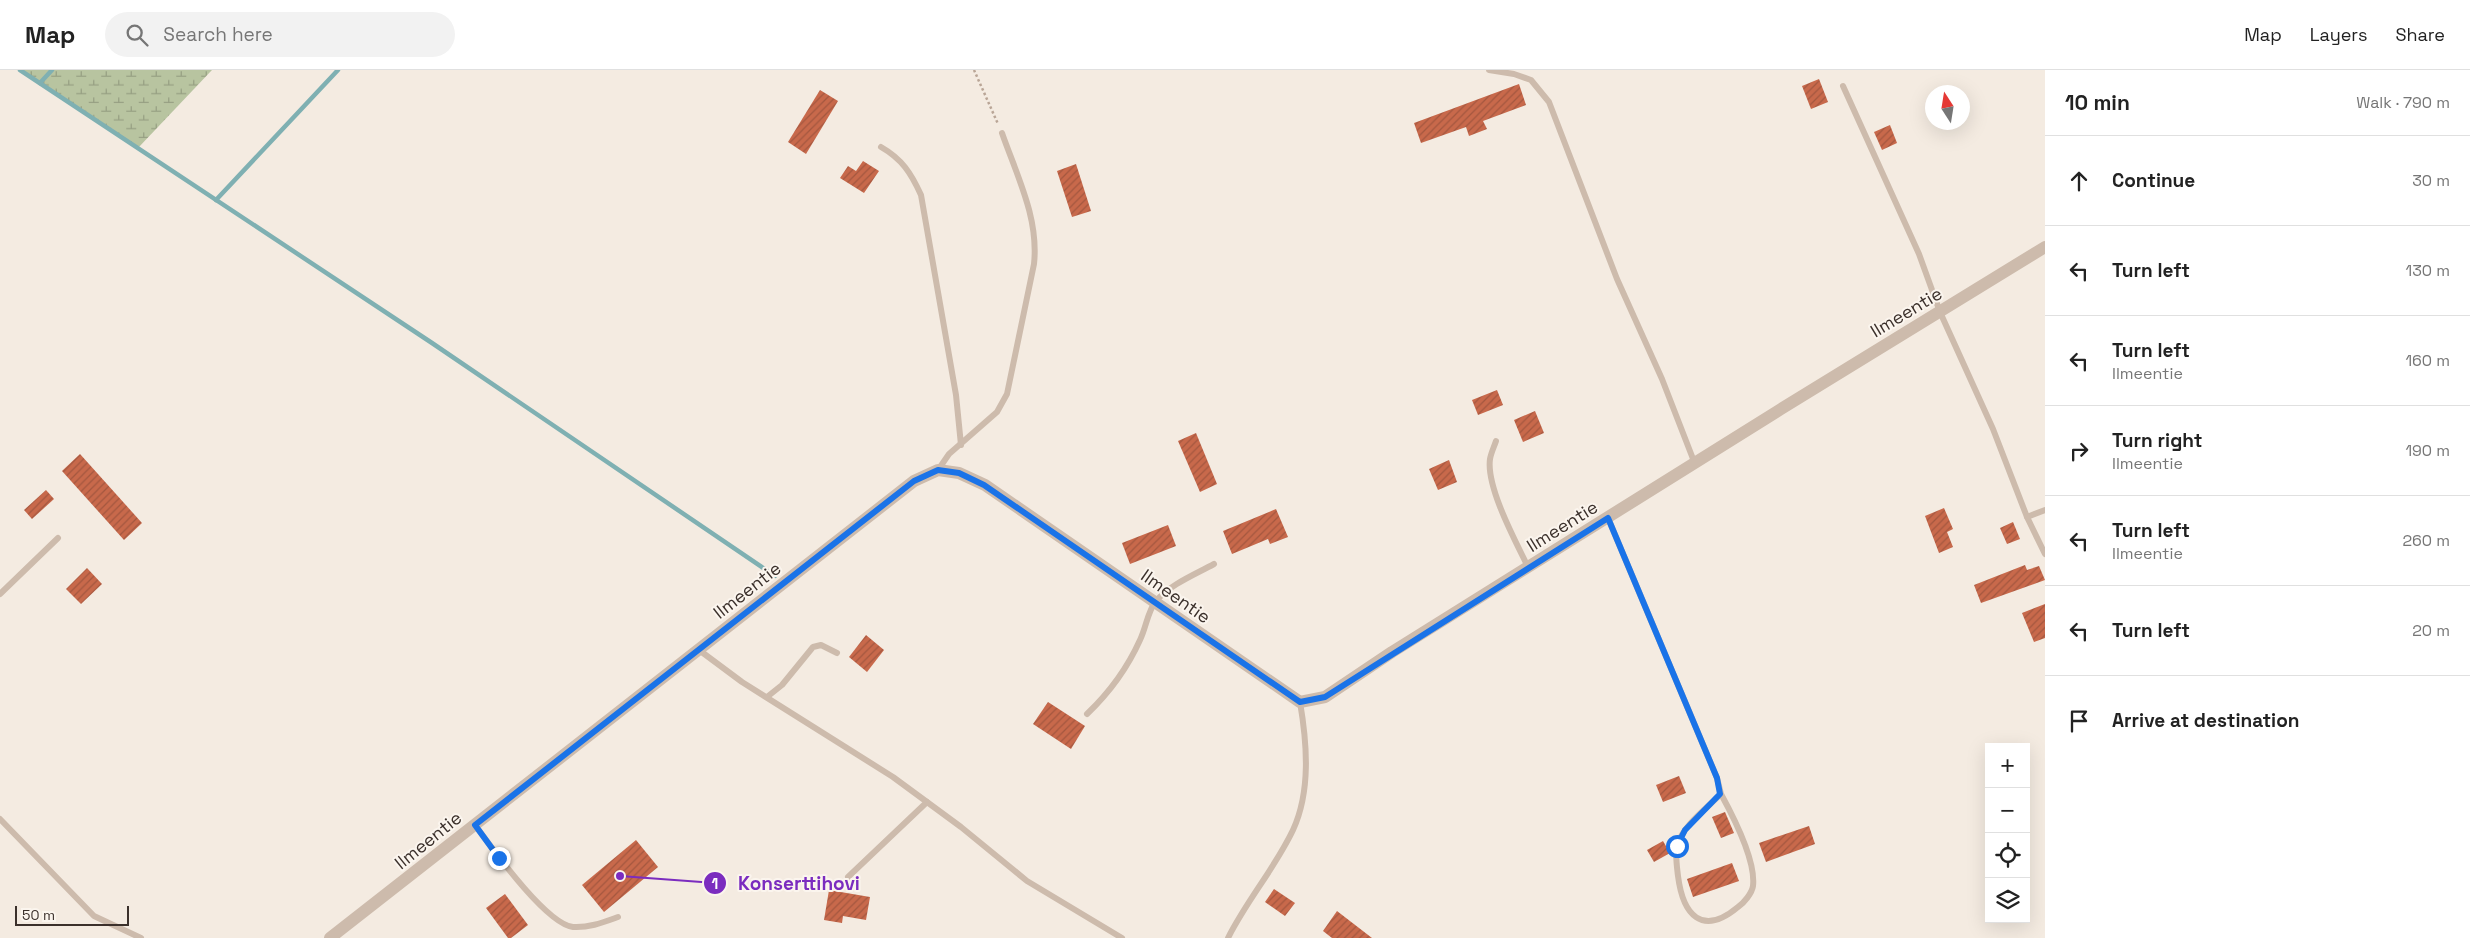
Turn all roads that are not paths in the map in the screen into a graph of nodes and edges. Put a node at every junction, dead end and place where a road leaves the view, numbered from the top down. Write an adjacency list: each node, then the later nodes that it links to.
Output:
1 (1488, 70): 9 (lane)
2 (1843, 86): 6 (lane)
3 (1002, 133): 8 (lane)
4 (881, 147): 8 (lane)
5 (2045, 247): 6 (street, Ilmeentie)
6 (1940, 312): 9 (street, Ilmeentie); 12 (lane)
7 (1496, 441): 17 (lane)
8 (961, 445): 10 (lane)
9 (1695, 464): 13 (street, Ilmeentie)
10 (938, 470): 19 (street, Ilmeentie); 20 (street, Ilmeentie)
11 (2045, 510): 12 (lane)
12 (2027, 517): 15 (lane)
13 (1608, 518): 17 (street, Ilmeentie); 25 (lane)
14 (58, 538): 18 (lane)
15 (2045, 554)
16 (1214, 564): 19 (lane)
17 (1528, 567): 23 (street, Ilmeentie)
18 (0, 594)
19 (1155, 602): 23 (street, Ilmeentie); 24 (lane)
20 (699, 650): 22 (lane); 28 (street, Ilmeentie)
21 (837, 653): 22 (lane)
22 (767, 698): 26 (lane)
23 (1300, 702): 34 (lane)
24 (1087, 714)
25 (1720, 794): 25 (lane)
26 (927, 802): 29 (lane); 33 (lane)
27 (0, 818): 31 (lane)
28 (475, 825): 30 (lane); 32 (street, Ilmeentie)
29 (848, 877)
30 (618, 917)
31 (141, 938)
32 (330, 938)
33 (1122, 938)
34 (1228, 938)

